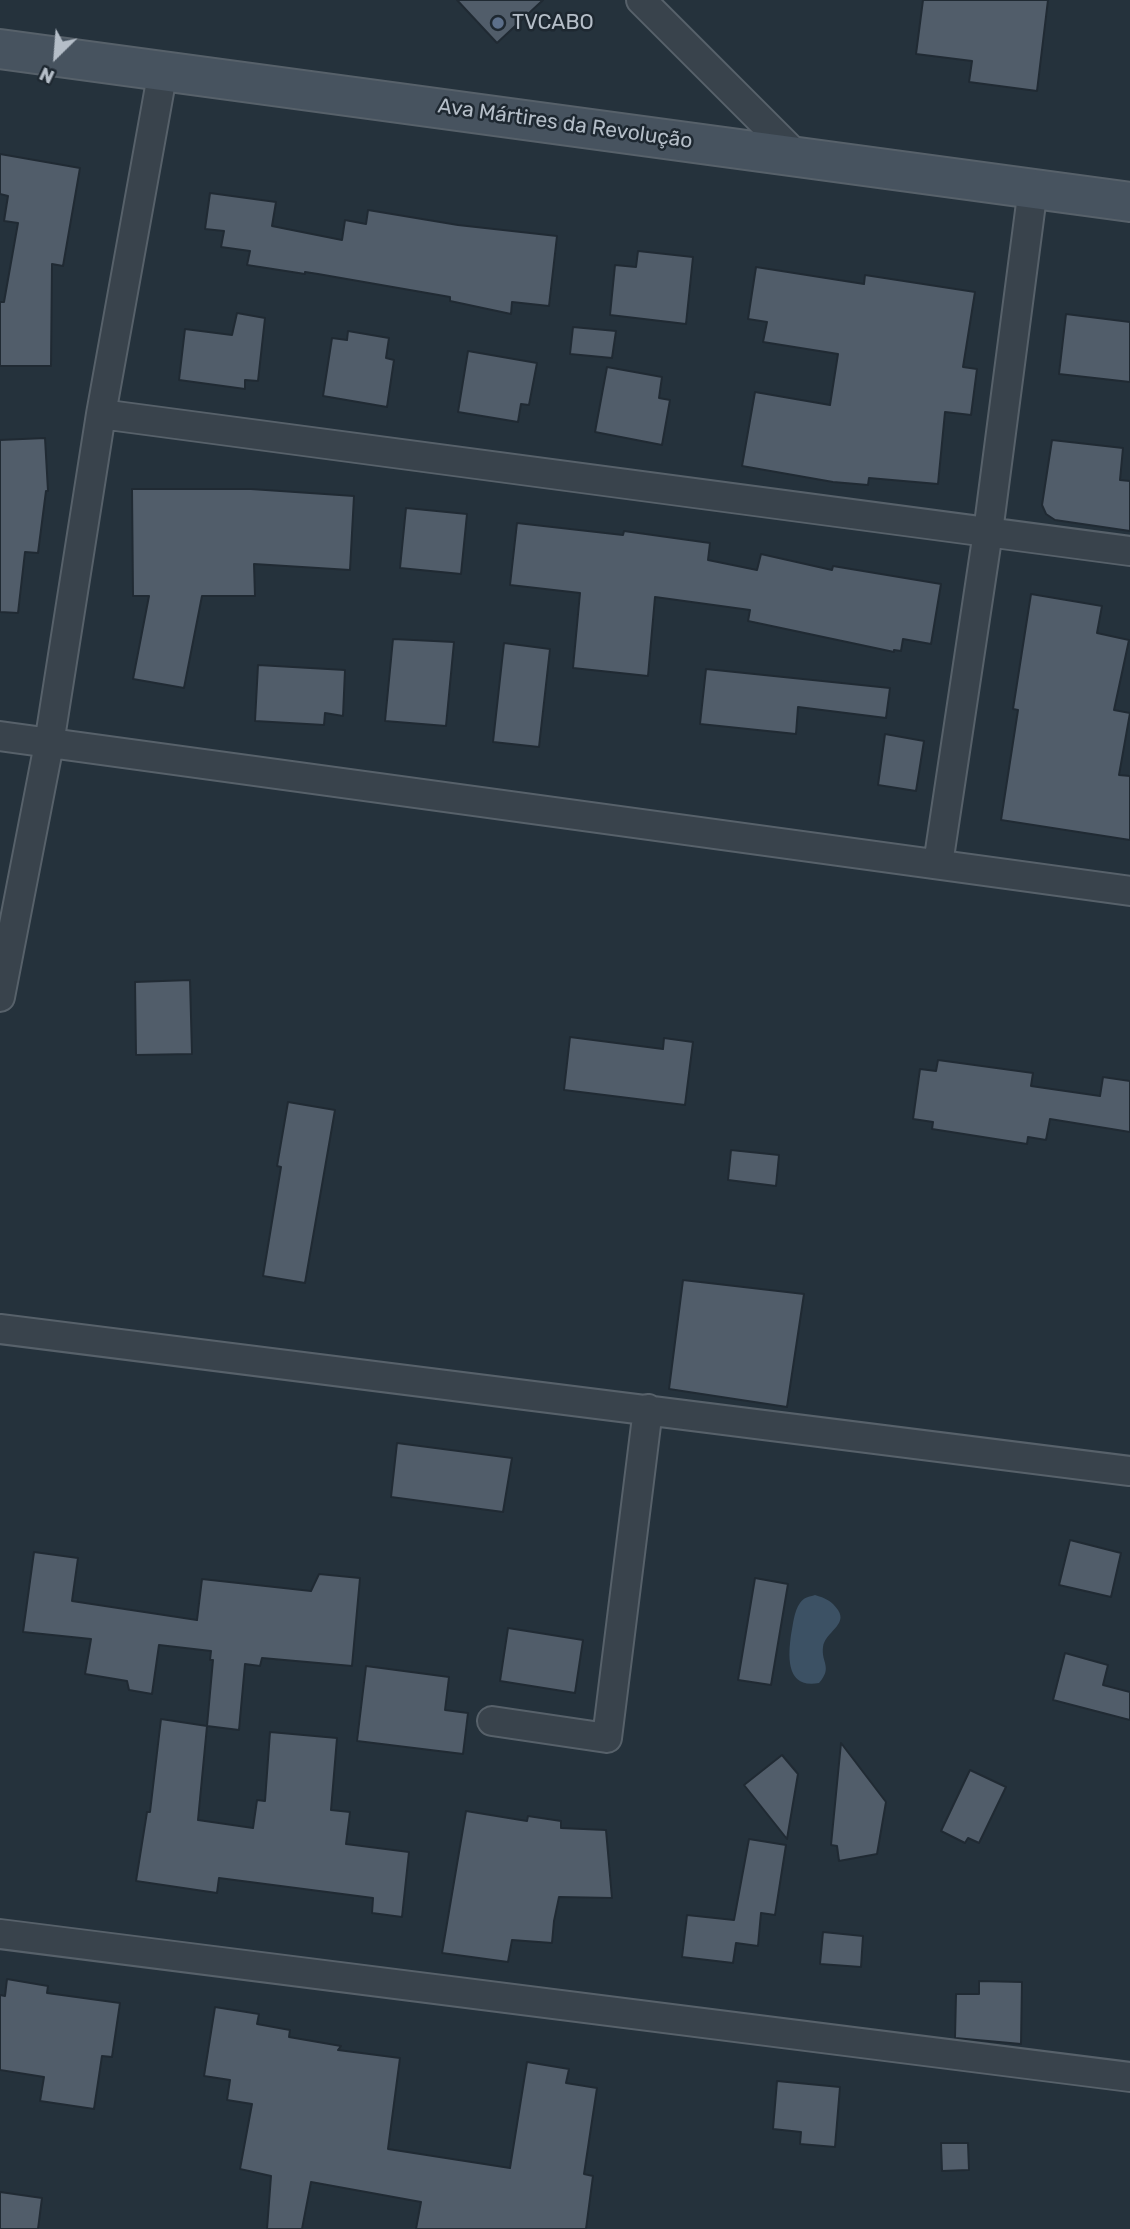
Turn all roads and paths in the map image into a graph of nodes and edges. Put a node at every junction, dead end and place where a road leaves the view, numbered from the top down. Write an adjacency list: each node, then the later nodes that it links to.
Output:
1 (641, 0): 4 (street)
2 (0, 49): 3 (street, Ava Mártires da Revolução)
3 (163, 70): 4 (street, Ava Mártires da Revolução); 7 (street)
4 (796, 155): 5 (street, Ava Mártires da Revolução)
5 (1032, 188): 6 (street, Ava Mártires da Revolução); 8 (street)
6 (1130, 202)
7 (101, 414): 8 (street); 11 (street)
8 (988, 532): 9 (street); 12 (street)
9 (1130, 551)
10 (0, 736): 11 (street)
11 (49, 744): 12 (street); 14 (street)
12 (938, 864): 13 (street)
13 (1130, 891)
14 (0, 997)
15 (0, 1329): 16 (street)
16 (648, 1409): 17 (street); 18 (street)
17 (1130, 1471)
18 (492, 1721)
19 (0, 1934): 20 (street)
20 (1130, 2077)

